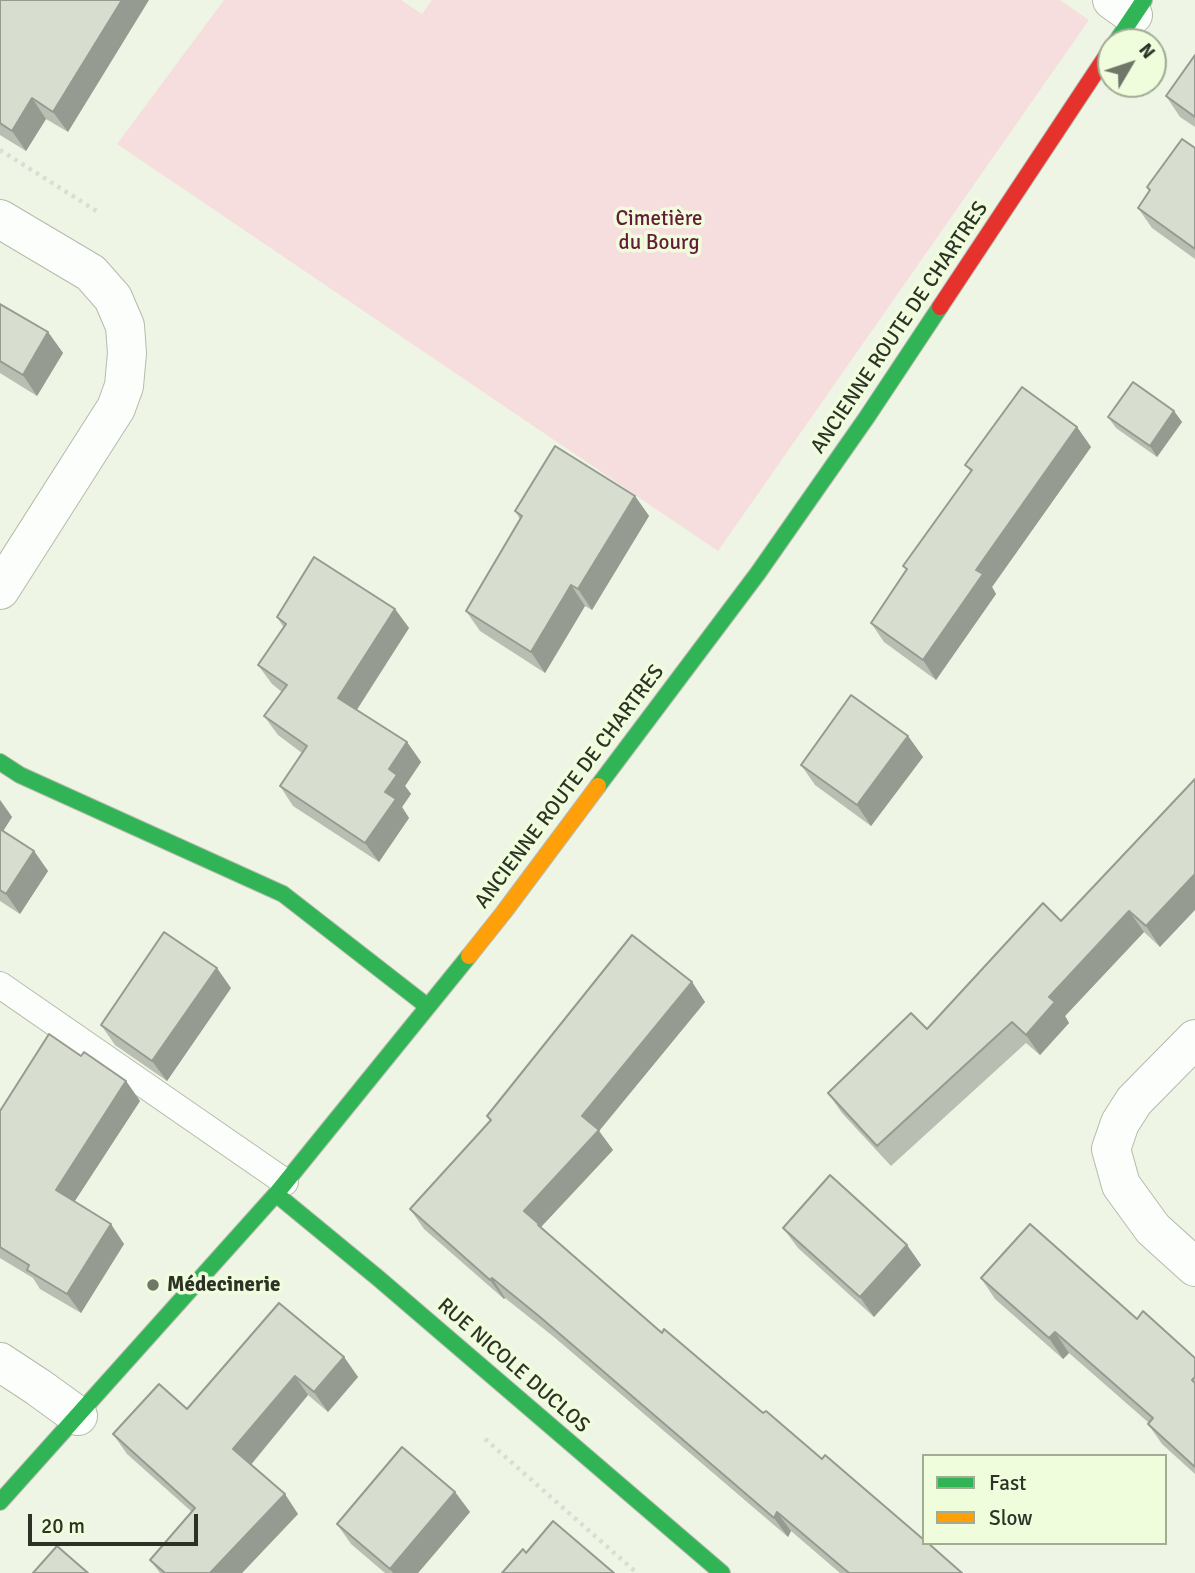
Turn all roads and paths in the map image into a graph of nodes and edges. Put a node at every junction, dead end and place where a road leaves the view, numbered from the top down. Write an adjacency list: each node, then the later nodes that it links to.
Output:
1 (1097, 70): 8 (main road, ANCIENNE ROUTE DE CHARTRES)
2 (0, 150): 3 (path)
3 (98, 212)
4 (0, 219): 5 (street)
5 (0, 590)
6 (0, 762): 8 (main road)
7 (0, 985): 10 (lane)
8 (427, 1006): 10 (main road, ANCIENNE ROUTE DE CHARTRES)
9 (1195, 1039): 11 (street)
10 (280, 1188): 13 (main road, ANCIENNE ROUTE DE CHARTRES); 15 (main road, RUE NICOLE DUCLOS)
11 (1195, 1267)
12 (0, 1362): 13 (street)
13 (78, 1416): 14 (main road, ANCIENNE ROUTE DE CHARTRES)
14 (0, 1502)
15 (722, 1573)

